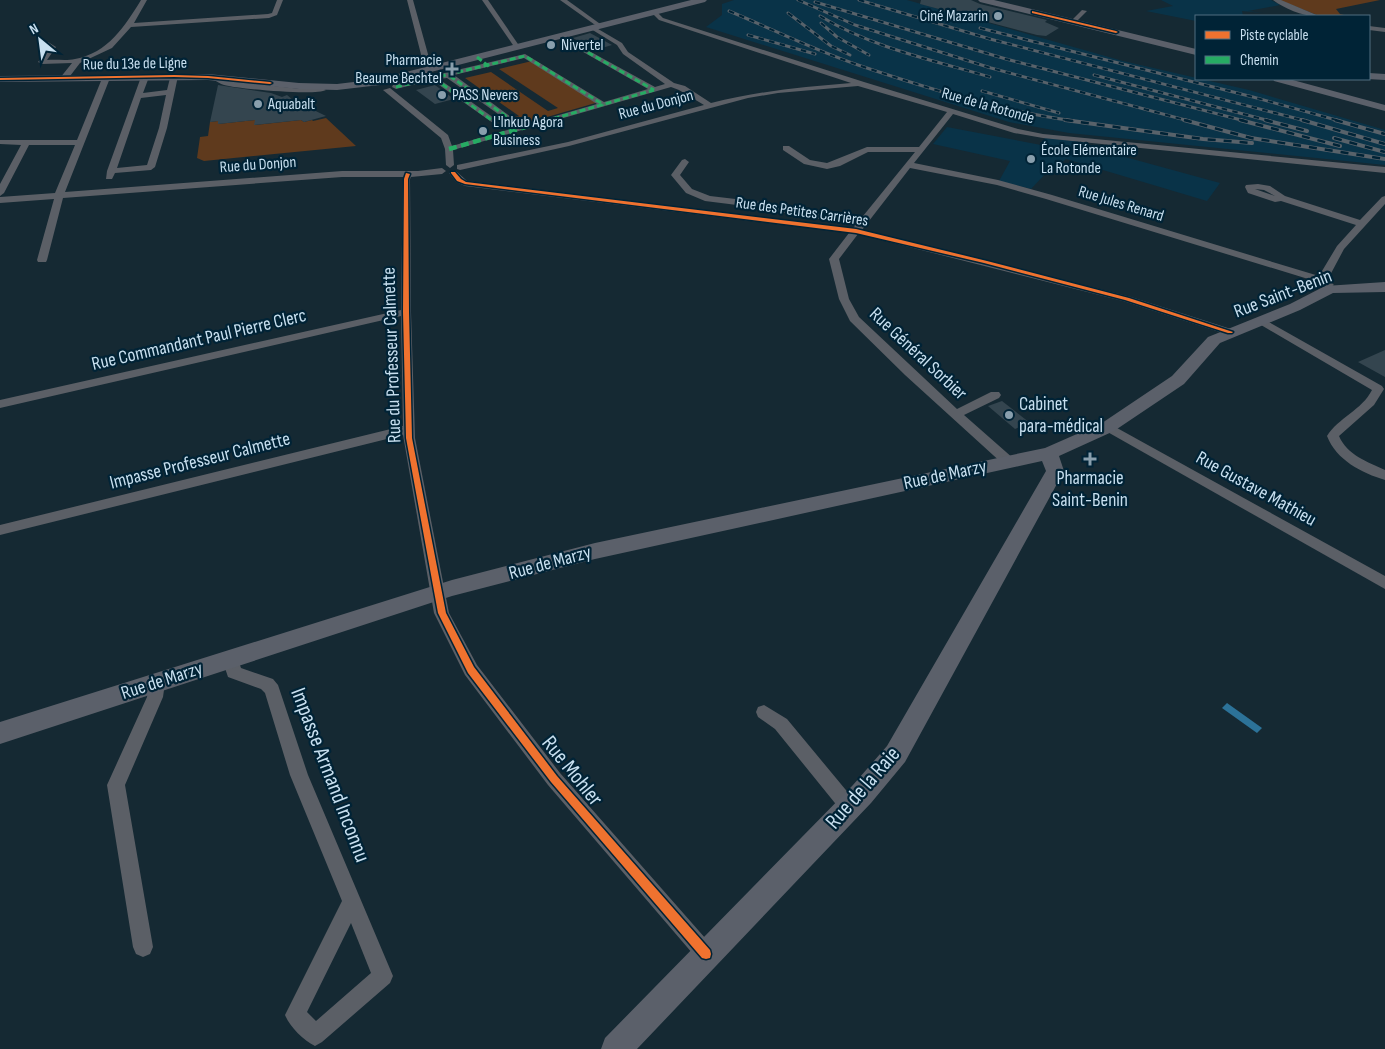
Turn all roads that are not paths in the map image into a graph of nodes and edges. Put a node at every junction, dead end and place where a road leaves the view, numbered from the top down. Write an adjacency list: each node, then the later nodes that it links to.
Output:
1 (144, 0): 14 (street)
2 (280, 0): 14 (street)
3 (410, 0): 25 (street)
4 (484, 0): 19 (street)
5 (563, 0): 15 (street)
6 (983, 0): 13 (main road)
7 (1276, 0): 11 (street)
8 (703, 1): 10 (main road, Rue du 13e de Ligne); 12 (main road, Rue du 13e de Ligne)
9 (1084, 11): 13 (street)
10 (656, 14): 12 (main road, Rue du 13e de Ligne); 36 (street, Rue de la Rotonde)
11 (1313, 15)
12 (624, 20): 15 (main road, Rue du 13e de Ligne)
13 (1073, 22): 21 (main road)
14 (128, 25): 23 (street)
15 (596, 27): 19 (main road, Rue du 13e de Ligne); 37 (street)
16 (1370, 28): 17 (street)
17 (1385, 30)
18 (48, 44): 23 (street)
19 (517, 47): 22 (main road, Rue du 13e de Ligne)
20 (580, 48): 41 (street)
21 (1195, 52)
22 (477, 57): 24 (street); 25 (main road, Rue du 13e de Ligne)
23 (77, 61): 31 (street)
24 (492, 68): 27 (street); 44 (street)
25 (434, 72): 27 (street); 27 (street); 39 (main road, Rue du 13e de Ligne); 39 (main road, Rue du 13e de Ligne)
26 (174, 76): 29 (main road, Rue du 13e de Ligne); 33 (main road, Rue du 13e de Ligne); 42 (street)
27 (450, 76)
28 (1370, 76): 30 (main road)
29 (145, 77): 32 (main road, Rue du 13e de Ligne); 43 (street)
30 (1385, 77)
31 (64, 78): 32 (main road, Rue du 13e de Ligne); 34 (main road, Rue du 13e de Ligne)
32 (106, 78): 50 (street)
33 (216, 78): 38 (main road, Rue du 13e de Ligne); 40 (street)
34 (0, 79)
35 (1282, 80): 46 (main road)
36 (861, 84): 45 (street, Rue du Donjon); 47 (street, Rue de la Rotonde)
37 (671, 85): 41 (street); 45 (street)
38 (300, 86): 39 (main road, Rue du 13e de Ligne); 40 (main road, Rue du 13e de Ligne)
39 (388, 87): 40 (main road, Rue du 13e de Ligne); 52 (street)
40 (322, 90)
41 (654, 90): 44 (street)
42 (171, 92): 43 (street); 58 (street)
43 (138, 96): 58 (street)
44 (604, 105): 52 (street)
45 (710, 106): 56 (street, Rue du Donjon)
46 (1385, 108)
47 (952, 111): 53 (street); 57 (street, Rue de la Rotonde)
48 (0, 142): 49 (street)
49 (26, 143): 50 (street); 61 (street)
50 (79, 143): 62 (street)
51 (786, 148): 53 (street)
52 (449, 150): 56 (street)
53 (921, 150): 55 (street)
54 (685, 162): 67 (street)
55 (908, 165): 67 (street); 69 (street, Rue Jules Renard)
56 (455, 168): 59 (street, Rue du Donjon); 67 (street, Rue des Petites Carrières)
57 (1385, 170)
58 (111, 171): 60 (street)
59 (408, 174): 60 (street, Rue du Donjon); 71 (street, Rue du Professeur Calmette)
60 (105, 191): 62 (street, Rue du Donjon)
61 (0, 193)
62 (59, 195): 65 (street, Rue du Donjon); 68 (street)
63 (1282, 198): 66 (street)
64 (1385, 199): 66 (street)
65 (0, 200)
66 (1363, 224): 69 (street)
67 (858, 227): 73 (street, Rue des Petites Carrières); 76 (street, Rue Général Sorbier)
68 (42, 260)
69 (1327, 284): 70 (main road, Rue Saint-Benin); 72 (main road, Rue Saint-Benin)
70 (1385, 287)
71 (406, 312): 75 (street, Rue Commandant Paul Pierre Clerc); 78 (street, Rue du Professeur Calmette)
72 (1260, 320): 73 (main road, Rue Saint-Benin); 81 (street)
73 (1230, 332): 77 (main road, Rue Saint-Benin)
74 (995, 395): 76 (street)
75 (0, 404)
76 (956, 414): 80 (street, Rue Général Sorbier)
77 (1108, 427): 79 (main road, Rue de Marzy); 83 (street, Rue Gustave Mathieu)
78 (409, 429): 82 (street, Impasse Professeur Calmette); 84 (street, Rue du Professeur Calmette)
79 (1049, 454): 80 (main road, Rue de Marzy); 89 (main road, Rue de la Raie)
80 (1009, 462): 84 (main road, Rue de Marzy)
81 (1385, 476)
82 (0, 530)
83 (1385, 583)
84 (437, 593): 85 (main road, Rue de Marzy); 92 (street, Rue Mohler)
85 (230, 659): 86 (main road, Rue de Marzy); 90 (street, Impasse Armand Inconnu)
86 (156, 683): 88 (main road, Rue de Marzy); 91 (street)
87 (764, 712): 89 (street)
88 (0, 733)
89 (849, 807): 92 (main road, Rue de la Raie)
90 (352, 901): 90 (street, Impasse Armand Inconnu)
91 (143, 947)
92 (706, 954): 93 (main road, Rue de la Raie)
93 (616, 1049)

